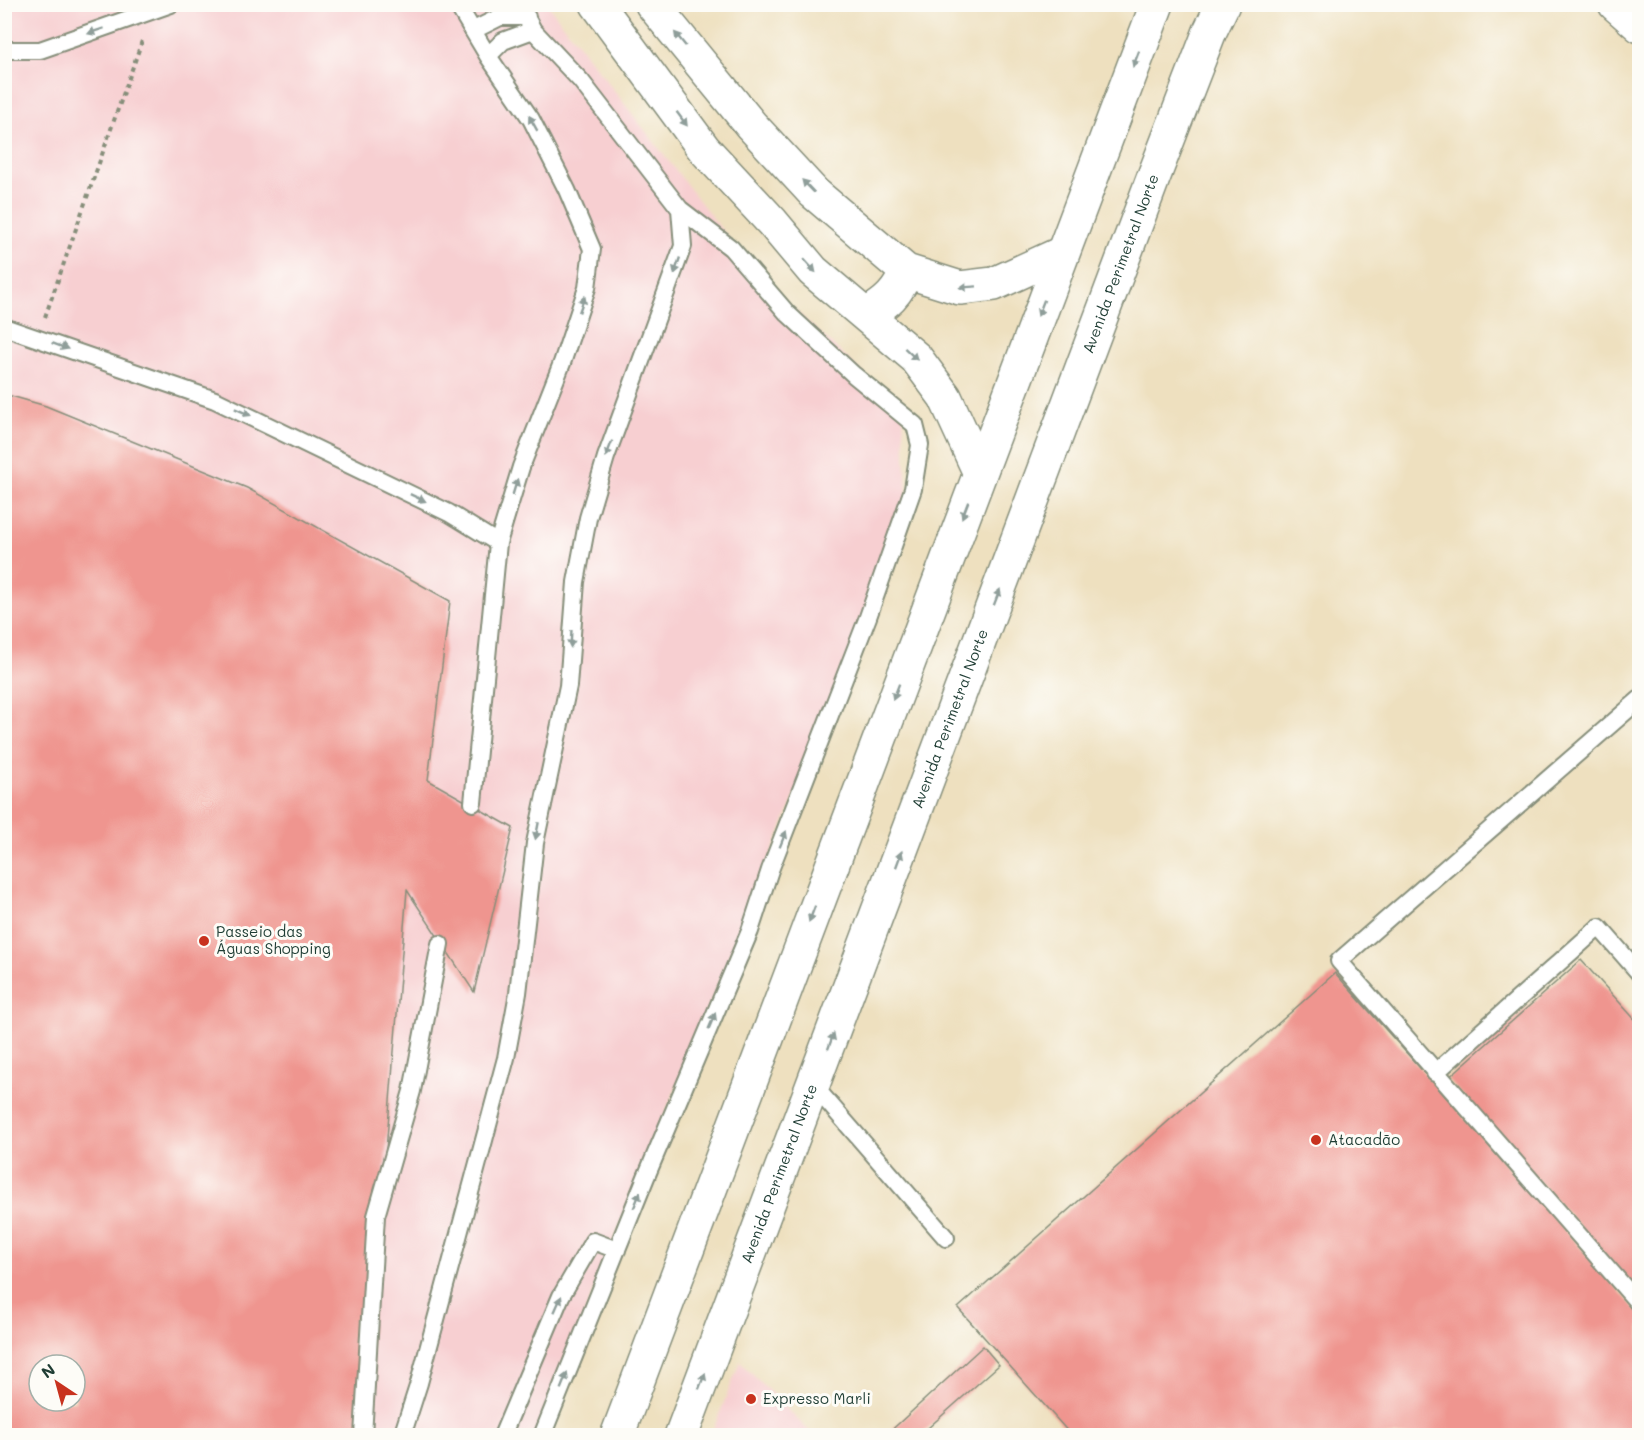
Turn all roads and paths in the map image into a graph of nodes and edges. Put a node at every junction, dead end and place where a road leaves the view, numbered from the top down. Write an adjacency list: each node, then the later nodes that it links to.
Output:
1 (171, 4): 8 (lane)
2 (458, 4): 12 (lane)
3 (597, 4): 18 (main road, one-way to 18)
4 (652, 4): 17 (main road, one-way to 4)
5 (1157, 4): 16 (main road, one-way to 16)
6 (1234, 4): 10 (main road)
7 (1615, 4): 11 (main road)
8 (152, 12): 13 (lane, one-way to 13); 20 (path)
9 (526, 17): 12 (lane); 14 (lane); 15 (lane)
10 (1217, 18): 28 (main road, Avenida Perimetral Norte, one-way to 10)
11 (1640, 26)
12 (474, 30): 14 (lane)
13 (4, 50)
14 (488, 56): 22 (lane, one-way to 14)
15 (680, 209): 30 (lane, one-way to 15); 33 (lane, one-way to 33)
16 (1062, 254): 17 (main road, one-way to 17); 21 (main road, one-way to 21)
17 (906, 271): 18 (main road)
18 (867, 315): 21 (main road, one-way to 21)
19 (4, 327): 20 (lane)
20 (38, 337): 22 (lane, one-way to 22)
21 (979, 471): 36 (main road, one-way to 36)
22 (498, 543): 24 (lane)
23 (1640, 699): 27 (lane)
24 (473, 803)
25 (440, 944): 32 (lane)
26 (1640, 974): 27 (lane)
27 (1436, 1073): 31 (lane)
28 (814, 1086): 29 (lane); 37 (main road, Avenida Perimetral Norte, one-way to 28)
29 (946, 1238)
30 (617, 1250): 34 (lane, one-way to 30); 35 (lane, one-way to 30)
31 (1640, 1305)
32 (363, 1436)
33 (402, 1436)
34 (502, 1436)
35 (542, 1436)
36 (617, 1436)
37 (681, 1436)

